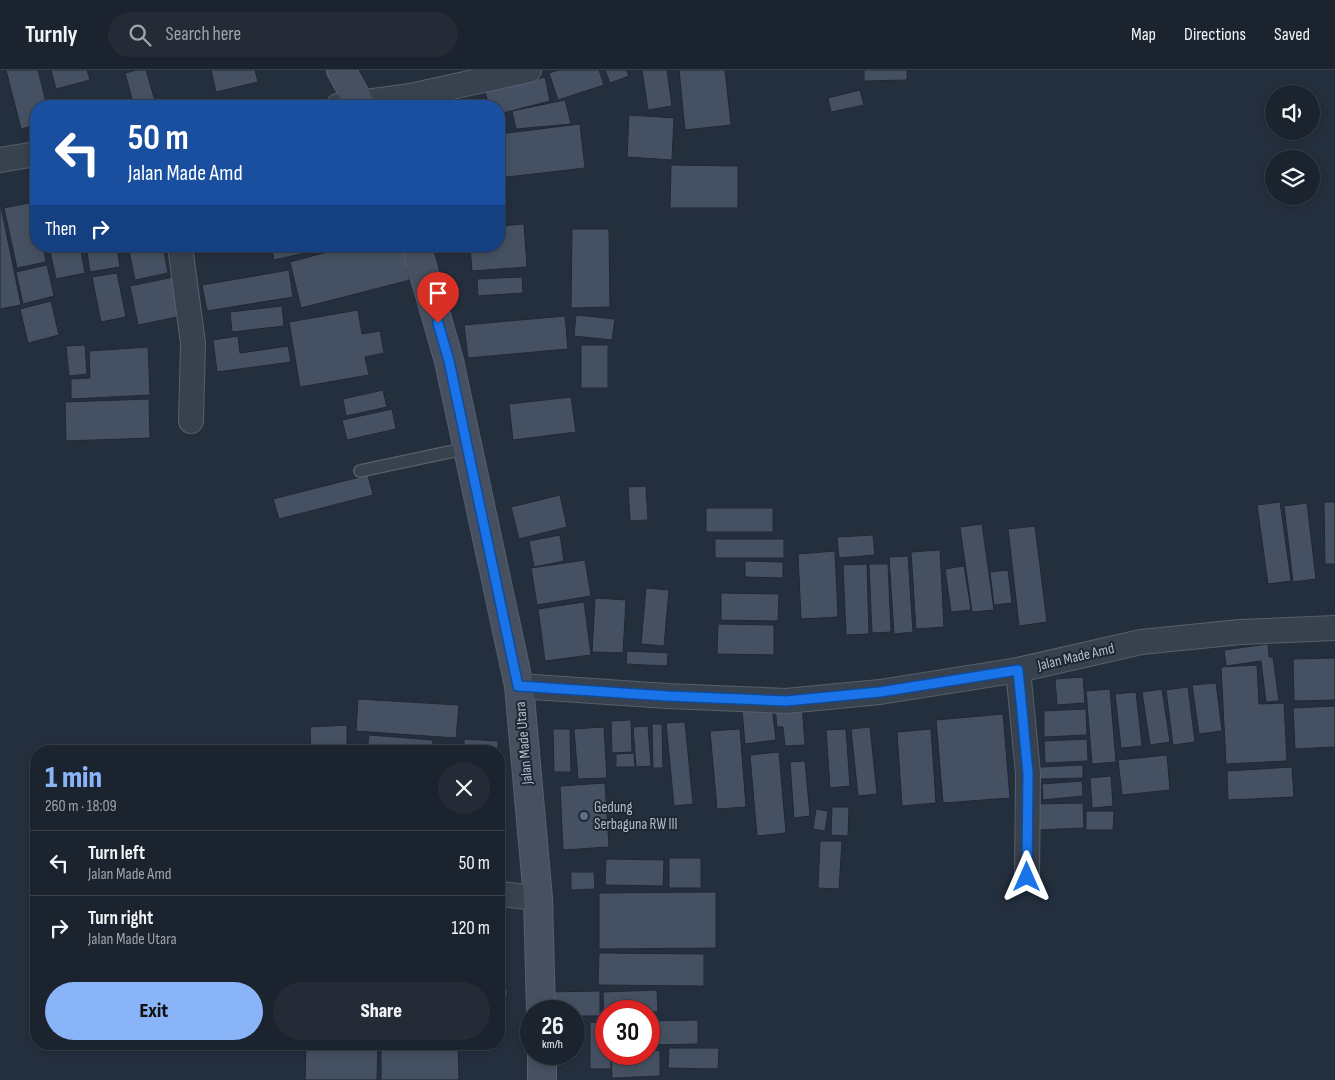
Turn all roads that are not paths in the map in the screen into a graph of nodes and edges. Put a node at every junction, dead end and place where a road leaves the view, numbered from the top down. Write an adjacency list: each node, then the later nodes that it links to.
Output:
1 (341, 70): 3 (street)
2 (529, 70): 4 (street)
3 (351, 100)
4 (385, 100)
5 (30, 155): 6 (street)
6 (0, 160)
7 (181, 252): 9 (street)
8 (418, 252): 10 (street, Jalan Made Utara)
9 (191, 421)
10 (468, 448): 11 (lane); 14 (street, Jalan Made Utara)
11 (360, 471)
12 (1335, 628): 13 (street, Jalan Made Amd)
13 (1018, 670): 14 (street, Jalan Made Amd); 15 (street)
14 (518, 686): 17 (street, Jalan Made Utara)
15 (1027, 877)
16 (505, 895): 17 (street)
17 (538, 898): 18 (street, Jalan Made Utara)
18 (541, 1000)
19 (542, 1065): 20 (street)
20 (542, 1080)

